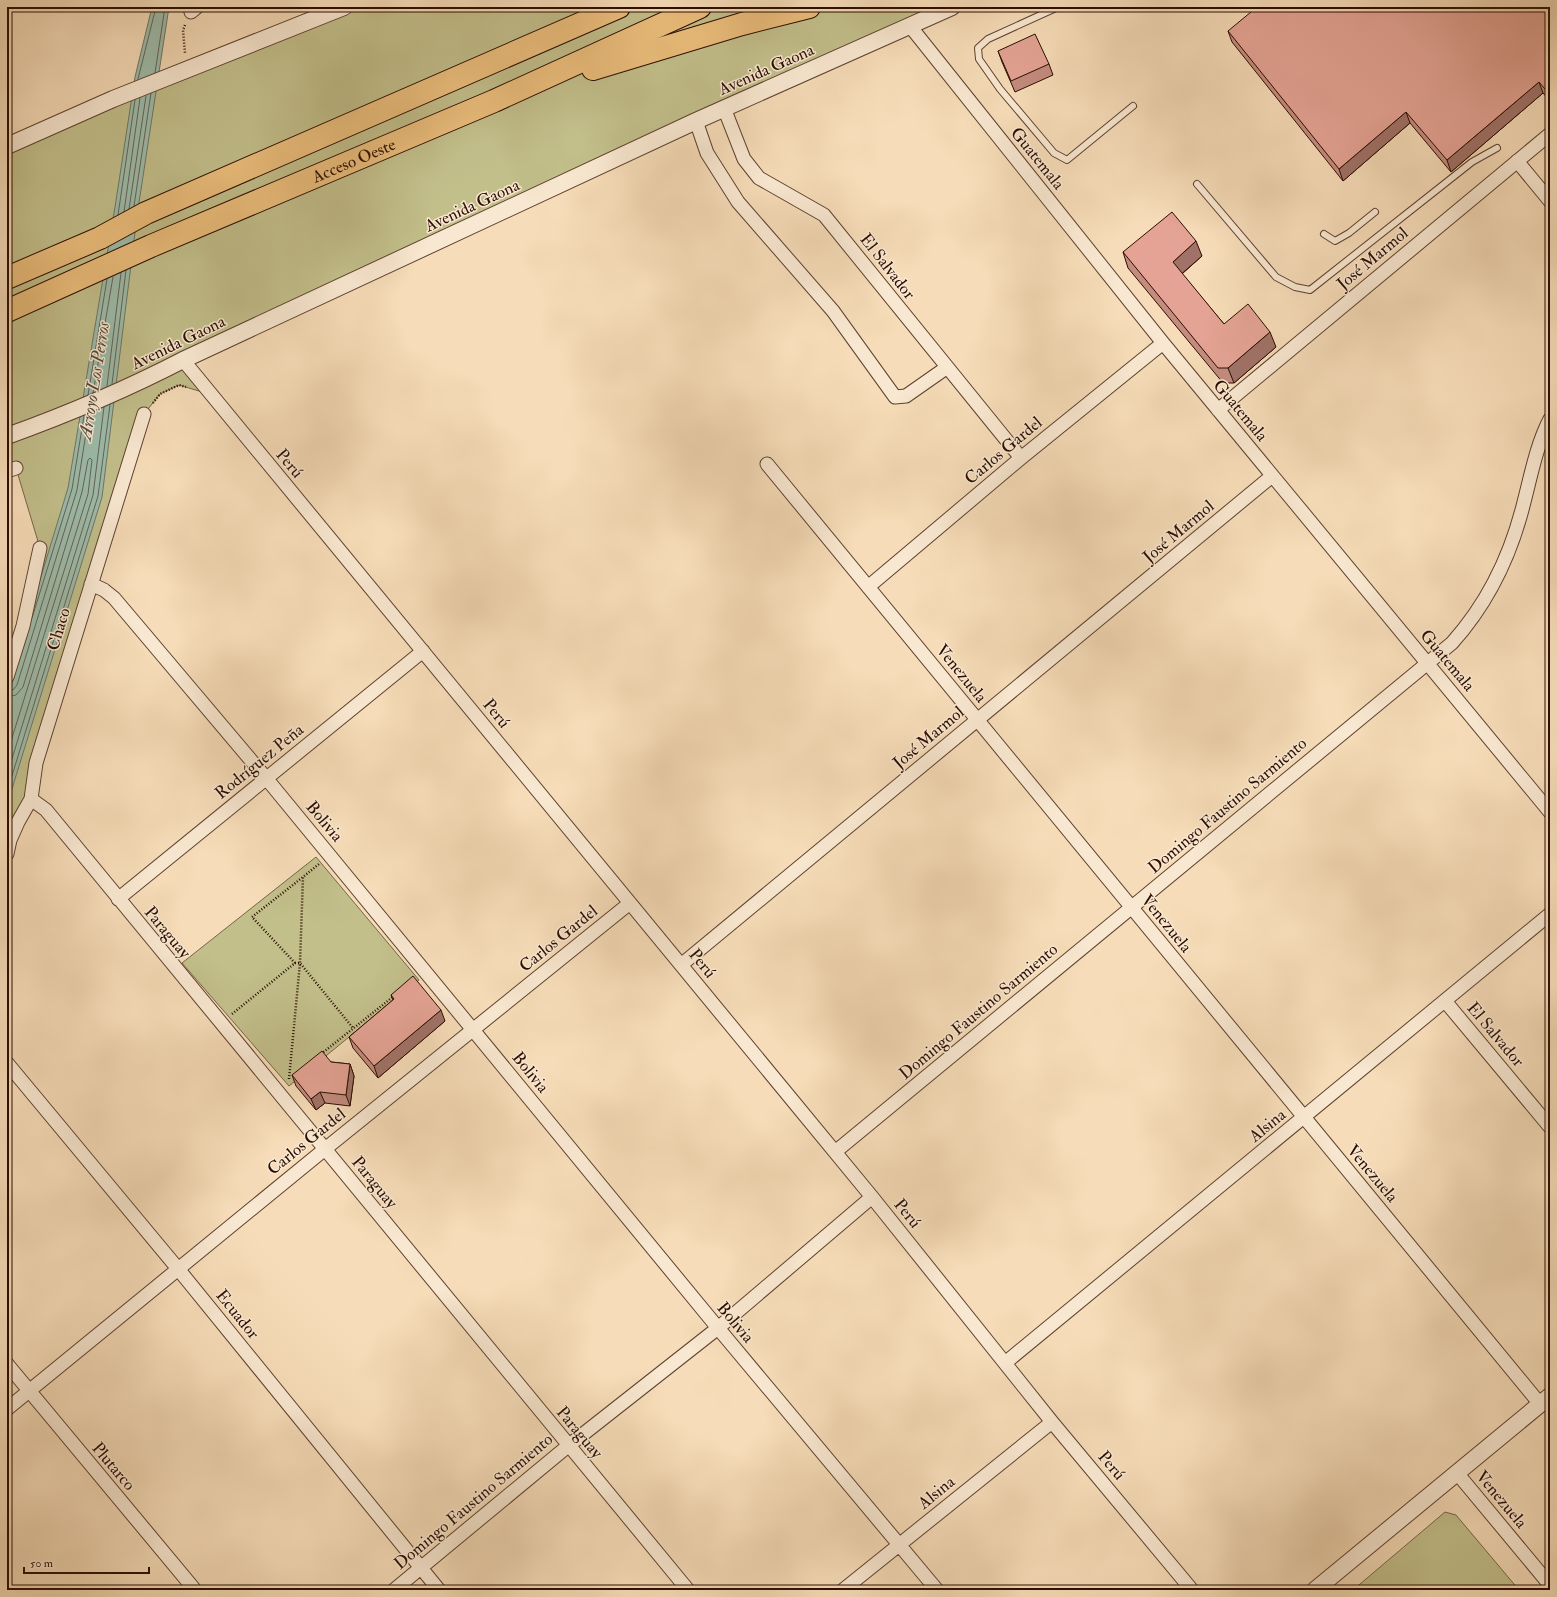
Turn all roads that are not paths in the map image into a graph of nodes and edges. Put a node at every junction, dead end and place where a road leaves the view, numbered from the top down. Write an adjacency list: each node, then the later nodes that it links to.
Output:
1 (344, 7): 13 (street)
2 (618, 7): 20 (highway, Acceso Oeste)
3 (700, 7): 8 (highway, Acceso Oeste)
4 (808, 7): 8 (highway)
5 (952, 7): 7 (street, Avenida Gaona)
6 (1058, 7): 9 (lane)
7 (910, 26): 10 (street, Avenida Gaona); 22 (street, Guatemala)
8 (494, 101): 21 (highway, Acceso Oeste)
9 (1133, 106)
10 (724, 108): 11 (street, Avenida Gaona); 24 (street, El Salvador)
11 (696, 121): 23 (street, Avenida Gaona); 24 (street)
12 (1550, 134): 15 (street, José Marmol)
13 (7, 146)
14 (1497, 148): 16 (lane)
15 (1517, 161): 17 (street); 25 (street, José Marmol)
16 (1197, 184)
17 (1550, 201)
18 (1375, 212): 19 (lane)
19 (1324, 234)
20 (7, 278)
21 (7, 311)
22 (1163, 343): 25 (street, Guatemala); 29 (street, Carlos Gardel)
23 (183, 360): 28 (street, Avenida Gaona); 35 (street, Perú)
24 (946, 368): 29 (street, El Salvador)
25 (1218, 410): 31 (street, Guatemala)
26 (144, 414): 33 (street, Chaco)
27 (1549, 426): 36 (street, Domingo Faustino Sarmiento)
28 (7, 436)
29 (1020, 458): 34 (street, Carlos Gardel)
30 (767, 464): 34 (street, Venezuela)
31 (1272, 476): 36 (street, Guatemala); 38 (street, José Marmol)
32 (40, 548): 37 (street, Chaco)
33 (91, 584): 39 (street, Bolivia); 40 (street, Chaco)
34 (868, 587): 38 (street, Venezuela)
35 (423, 652): 39 (street, Rodríguez Peña); 44 (street, Perú)
36 (1427, 663): 41 (street, Guatemala); 45 (street, Domingo Faustino Sarmiento)
37 (7, 677)
38 (977, 720): 45 (street, Venezuela); 47 (street, José Marmol)
39 (266, 778): 43 (street, Rodríguez Peña); 49 (street, Bolivia)
40 (32, 799): 42 (street, Chaco); 43 (street, Paraguay)
41 (1550, 812)
42 (7, 854)
43 (118, 899): 53 (street, Paraguay)
44 (630, 903): 47 (street, Perú); 49 (street, Carlos Gardel)
45 (1131, 908): 51 (street, Venezuela); 54 (street, Domingo Faustino Sarmiento)
46 (1550, 914): 48 (street, Alsina)
47 (681, 965): 54 (street, Perú)
48 (1445, 1001): 51 (street, Alsina); 52 (street, El Salvador)
49 (473, 1030): 53 (street, Carlos Gardel); 57 (street, Bolivia)
50 (7, 1063): 56 (street, Ecuador)
51 (1304, 1118): 58 (street, Alsina); 61 (street, Venezuela)
52 (1550, 1127)
53 (325, 1149): 56 (street, Carlos Gardel); 64 (street, Paraguay)
54 (835, 1152): 55 (street, Perú)
55 (872, 1197): 57 (street, Domingo Faustino Sarmiento); 58 (street, Perú)
56 (179, 1270): 60 (street, Carlos Gardel); 67 (street, Ecuador)
57 (718, 1328): 64 (street, Domingo Faustino Sarmiento); 66 (street, Bolivia)
58 (1005, 1363): 63 (street, Perú)
59 (7, 1364): 60 (street, Plutarco)
60 (28, 1391): 62 (street, Carlos Gardel); 69 (street, Plutarco)
61 (1545, 1400): 65 (street)
62 (7, 1409)
63 (1052, 1422): 66 (street, Alsina); 75 (street, Perú)
64 (568, 1446): 67 (street, Domingo Faustino Sarmiento); 72 (street, Paraguay)
65 (1457, 1473): 68 (street, Venezuela); 76 (street)
66 (899, 1545): 73 (street, Alsina); 74 (street, Bolivia)
67 (421, 1568): 70 (street, Domingo Faustino Sarmiento); 71 (street, Ecuador)
68 (1550, 1584)
69 (195, 1590)
70 (394, 1590)
71 (439, 1590)
72 (688, 1590)
73 (843, 1590)
74 (937, 1590)
75 (1192, 1590)
76 (1315, 1590)

